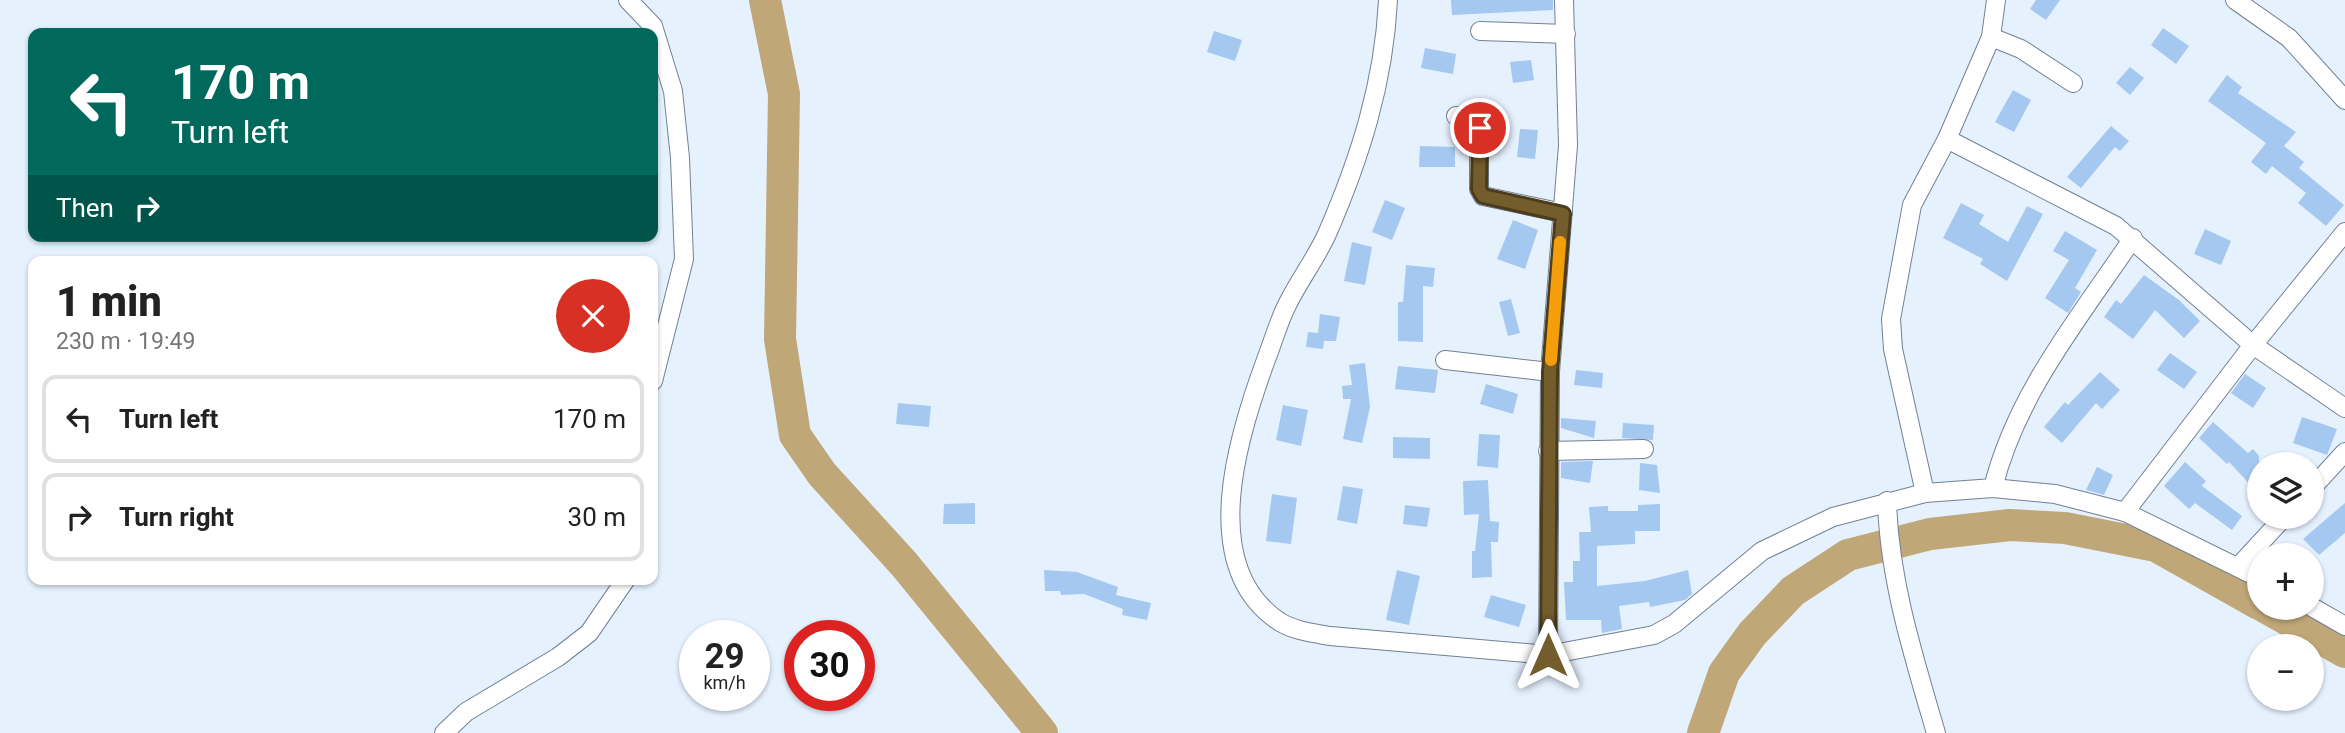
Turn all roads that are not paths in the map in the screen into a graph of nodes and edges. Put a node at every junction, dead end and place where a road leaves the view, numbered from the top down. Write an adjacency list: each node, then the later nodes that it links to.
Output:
1 (628, 0): 6 (street)
2 (1388, 0): 37 (street)
3 (1564, 0): 8 (street)
4 (1996, 0): 9 (street)
5 (2235, 0): 12 (street)
6 (654, 28)
7 (1480, 31): 8 (street)
8 (1566, 34): 15 (street)
9 (1991, 37): 11 (street); 14 (street)
10 (658, 42): 20 (street)
11 (2073, 83)
12 (2345, 100)
13 (1456, 116): 15 (street)
14 (1947, 139): 17 (street); 28 (street)
15 (1563, 214): 21 (street)
16 (2345, 232): 18 (street)
17 (2133, 238): 18 (street); 27 (street)
18 (2253, 345): 22 (street); 30 (street)
19 (1445, 360): 21 (street)
20 (658, 361)
21 (1550, 372): 24 (street)
22 (2345, 408)
23 (1644, 449): 24 (street)
24 (1548, 451): 37 (street)
25 (2345, 452): 26 (street)
26 (2324, 475)
27 (1993, 488): 28 (street); 30 (street)
28 (1925, 493): 29 (street)
29 (1886, 501): 37 (street); 39 (street)
30 (2125, 513): 32 (street)
31 (2273, 529): 32 (street)
32 (2238, 566): 33 (street)
33 (2247, 571)
34 (622, 585): 38 (street)
35 (2324, 614): 36 (street)
36 (2345, 626)
37 (1548, 655)
38 (444, 733)
39 (1936, 733)

